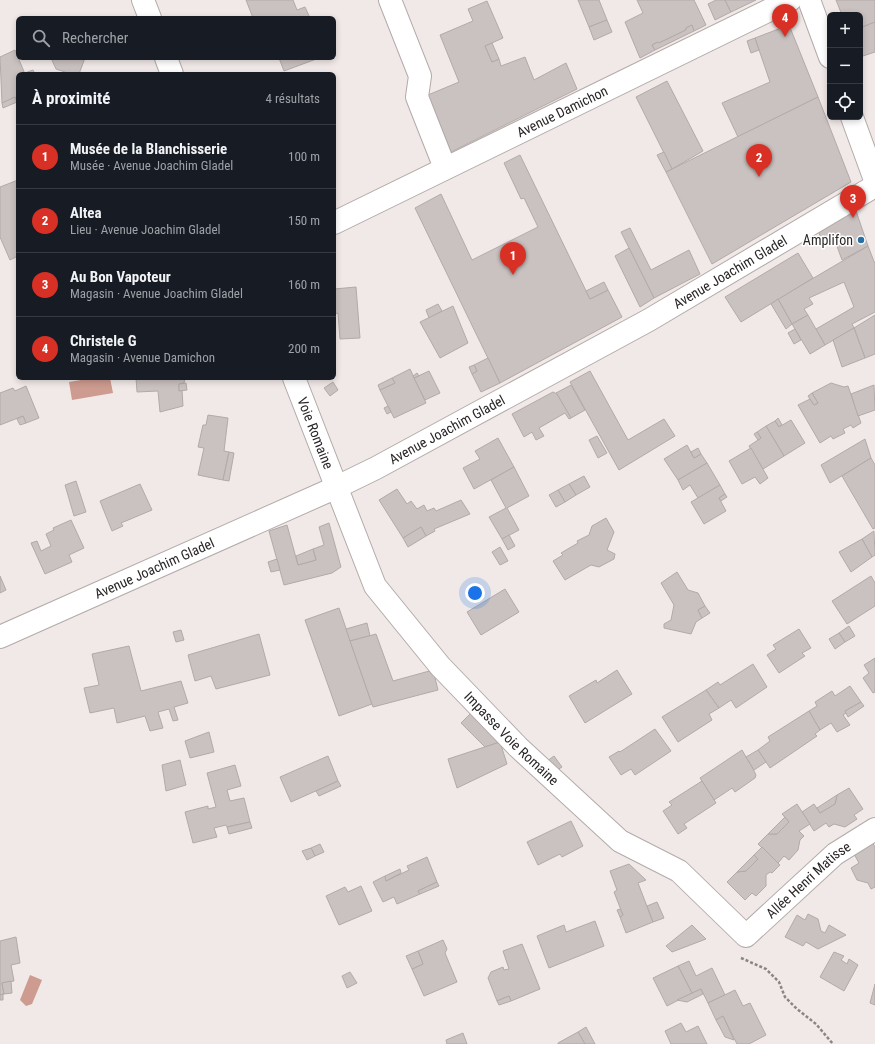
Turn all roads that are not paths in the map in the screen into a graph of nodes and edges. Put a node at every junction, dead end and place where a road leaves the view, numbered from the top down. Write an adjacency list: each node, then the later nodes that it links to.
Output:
1 (143, 0): 5 (street)
2 (390, 0): 10 (street)
3 (790, 0): 10 (street, Avenue Damichon)
4 (809, 0): 6 (street)
5 (149, 16)
6 (827, 49)
7 (167, 60): 8 (street)
8 (171, 72)
9 (853, 120): 11 (street)
10 (445, 168): 13 (street, Avenue Damichon)
11 (875, 180)
12 (875, 186): 15 (street, Avenue Joachim Gladel)
13 (336, 222)
14 (295, 380): 15 (street, Voie Romaine)
15 (337, 487): 16 (street, Avenue Joachim Gladel); 18 (street, Impasse Voie Romaine)
16 (0, 637)
17 (875, 829): 18 (street, Allée Henri Matisse)
18 (746, 936)

